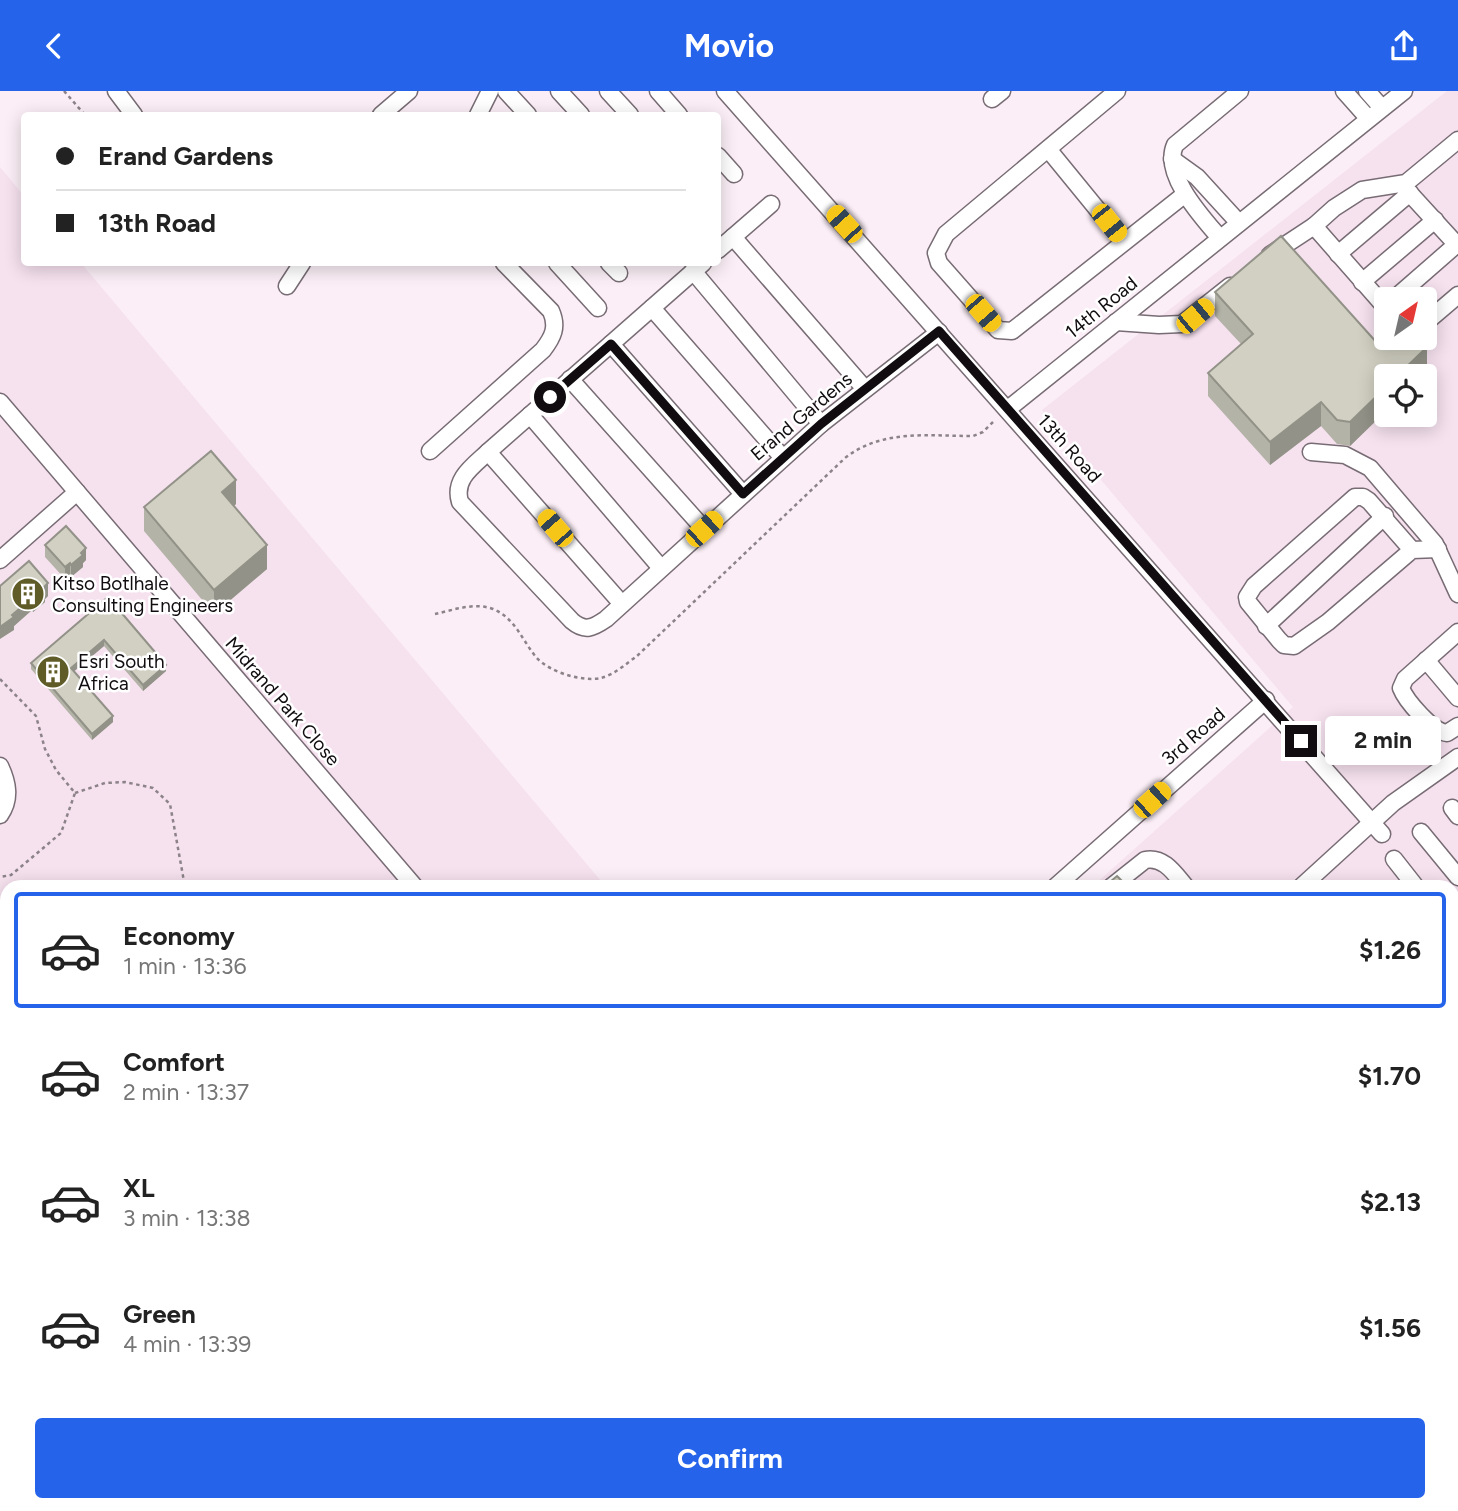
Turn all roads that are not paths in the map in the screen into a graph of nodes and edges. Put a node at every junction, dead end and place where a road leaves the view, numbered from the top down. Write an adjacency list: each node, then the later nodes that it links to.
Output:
1 (116, 91): 15 (street)
2 (409, 91): 16 (street)
3 (490, 91): 17 (street)
4 (506, 91): 18 (street)
5 (559, 91): 19 (street)
6 (608, 91): 20 (street)
7 (658, 91): 21 (street)
8 (725, 91): 55 (street, 13th Road)
9 (1117, 91): 24 (street)
10 (1240, 91): 26 (street)
11 (1343, 91): 22 (street)
12 (1367, 91): 14 (street)
13 (1404, 91): 14 (street, 14th Road)
14 (1382, 108): 22 (street, 14th Road)
15 (132, 112)
16 (384, 112)
17 (480, 112)
18 (525, 112)
19 (578, 112)
20 (627, 112)
21 (675, 112)
22 (1368, 118): 32 (street, 14th Road)
23 (1458, 139): 28 (street)
24 (1048, 149): 36 (street); 36 (street)
25 (721, 159): 27 (street)
26 (1172, 159): 29 (street); 32 (street)
27 (734, 173)
28 (1406, 189): 31 (street); 33 (street); 39 (street)
29 (1184, 195): 35 (street); 36 (street)
30 (771, 204): 34 (street)
31 (1435, 220): 37 (street); 46 (street)
32 (1239, 223): 35 (street, 14th Road)
33 (1314, 226): 39 (street); 40 (street)
34 (733, 237): 38 (street); 58 (street)
35 (1219, 237): 54 (street, 14th Road)
36 (1124, 242)
37 (1457, 245): 48 (street)
38 (721, 247)
39 (1338, 254): 46 (street)
40 (1259, 264)
41 (300, 266): 47 (street)
42 (508, 266): 63 (street)
43 (560, 266): 51 (street)
44 (698, 267): 52 (street, Erand Gardens); 62 (street)
45 (1240, 278): 54 (street)
46 (1362, 282): 49 (street)
47 (286, 286)
48 (1409, 287)
49 (1374, 293)
50 (1458, 295): 53 (street)
51 (598, 308)
52 (652, 308): 56 (street, Erand Gardens); 66 (street)
53 (1437, 313)
54 (1116, 322): 60 (street, 14th Road)
55 (939, 331): 58 (street, Erand Gardens); 60 (street, 13th Road)
56 (611, 344): 57 (street, Erand Gardens); 68 (street)
57 (570, 379): 61 (street, Erand Gardens); 70 (street)
58 (865, 389): 62 (street, Erand Gardens)
59 (0, 402): 67 (street, Midrand Park Close)
60 (1007, 407): 81 (street, 13th Road)
61 (530, 415): 64 (street, Erand Gardens); 74 (street)
62 (821, 424): 66 (street, Erand Gardens)
63 (430, 451)
64 (488, 452): 76 (street); 76 (street, Erand Gardens)
65 (1311, 452): 71 (street)
66 (783, 457): 68 (street, Erand Gardens)
67 (77, 492): 73 (street); 90 (street, Midrand Park Close)
68 (743, 494): 70 (street, Erand Gardens)
69 (1385, 516): 72 (street); 77 (street); 77 (street)
70 (704, 529): 74 (street, Erand Gardens)
71 (1438, 549): 72 (street); 75 (street)
72 (1412, 550): 77 (street)
73 (3, 552)
74 (661, 568): 76 (street, Erand Gardens)
75 (1458, 594)
76 (622, 604)
77 (1266, 626)
78 (1456, 637): 79 (street)
79 (1426, 660): 80 (street); 82 (street)
80 (1458, 698)
81 (1266, 700): 86 (street, 13th Road); 91 (street, 3rd Road)
82 (1458, 726)
83 (1458, 757): 86 (street)
84 (0, 766): 85 (street)
85 (0, 815)
86 (1377, 827): 94 (street)
87 (1420, 832): 89 (street)
88 (1394, 859): 95 (street)
89 (1458, 877)
90 (409, 880)
91 (1063, 880)
92 (1120, 880): 93 (street)
93 (1180, 880)
94 (1310, 880)
95 (1410, 880)

